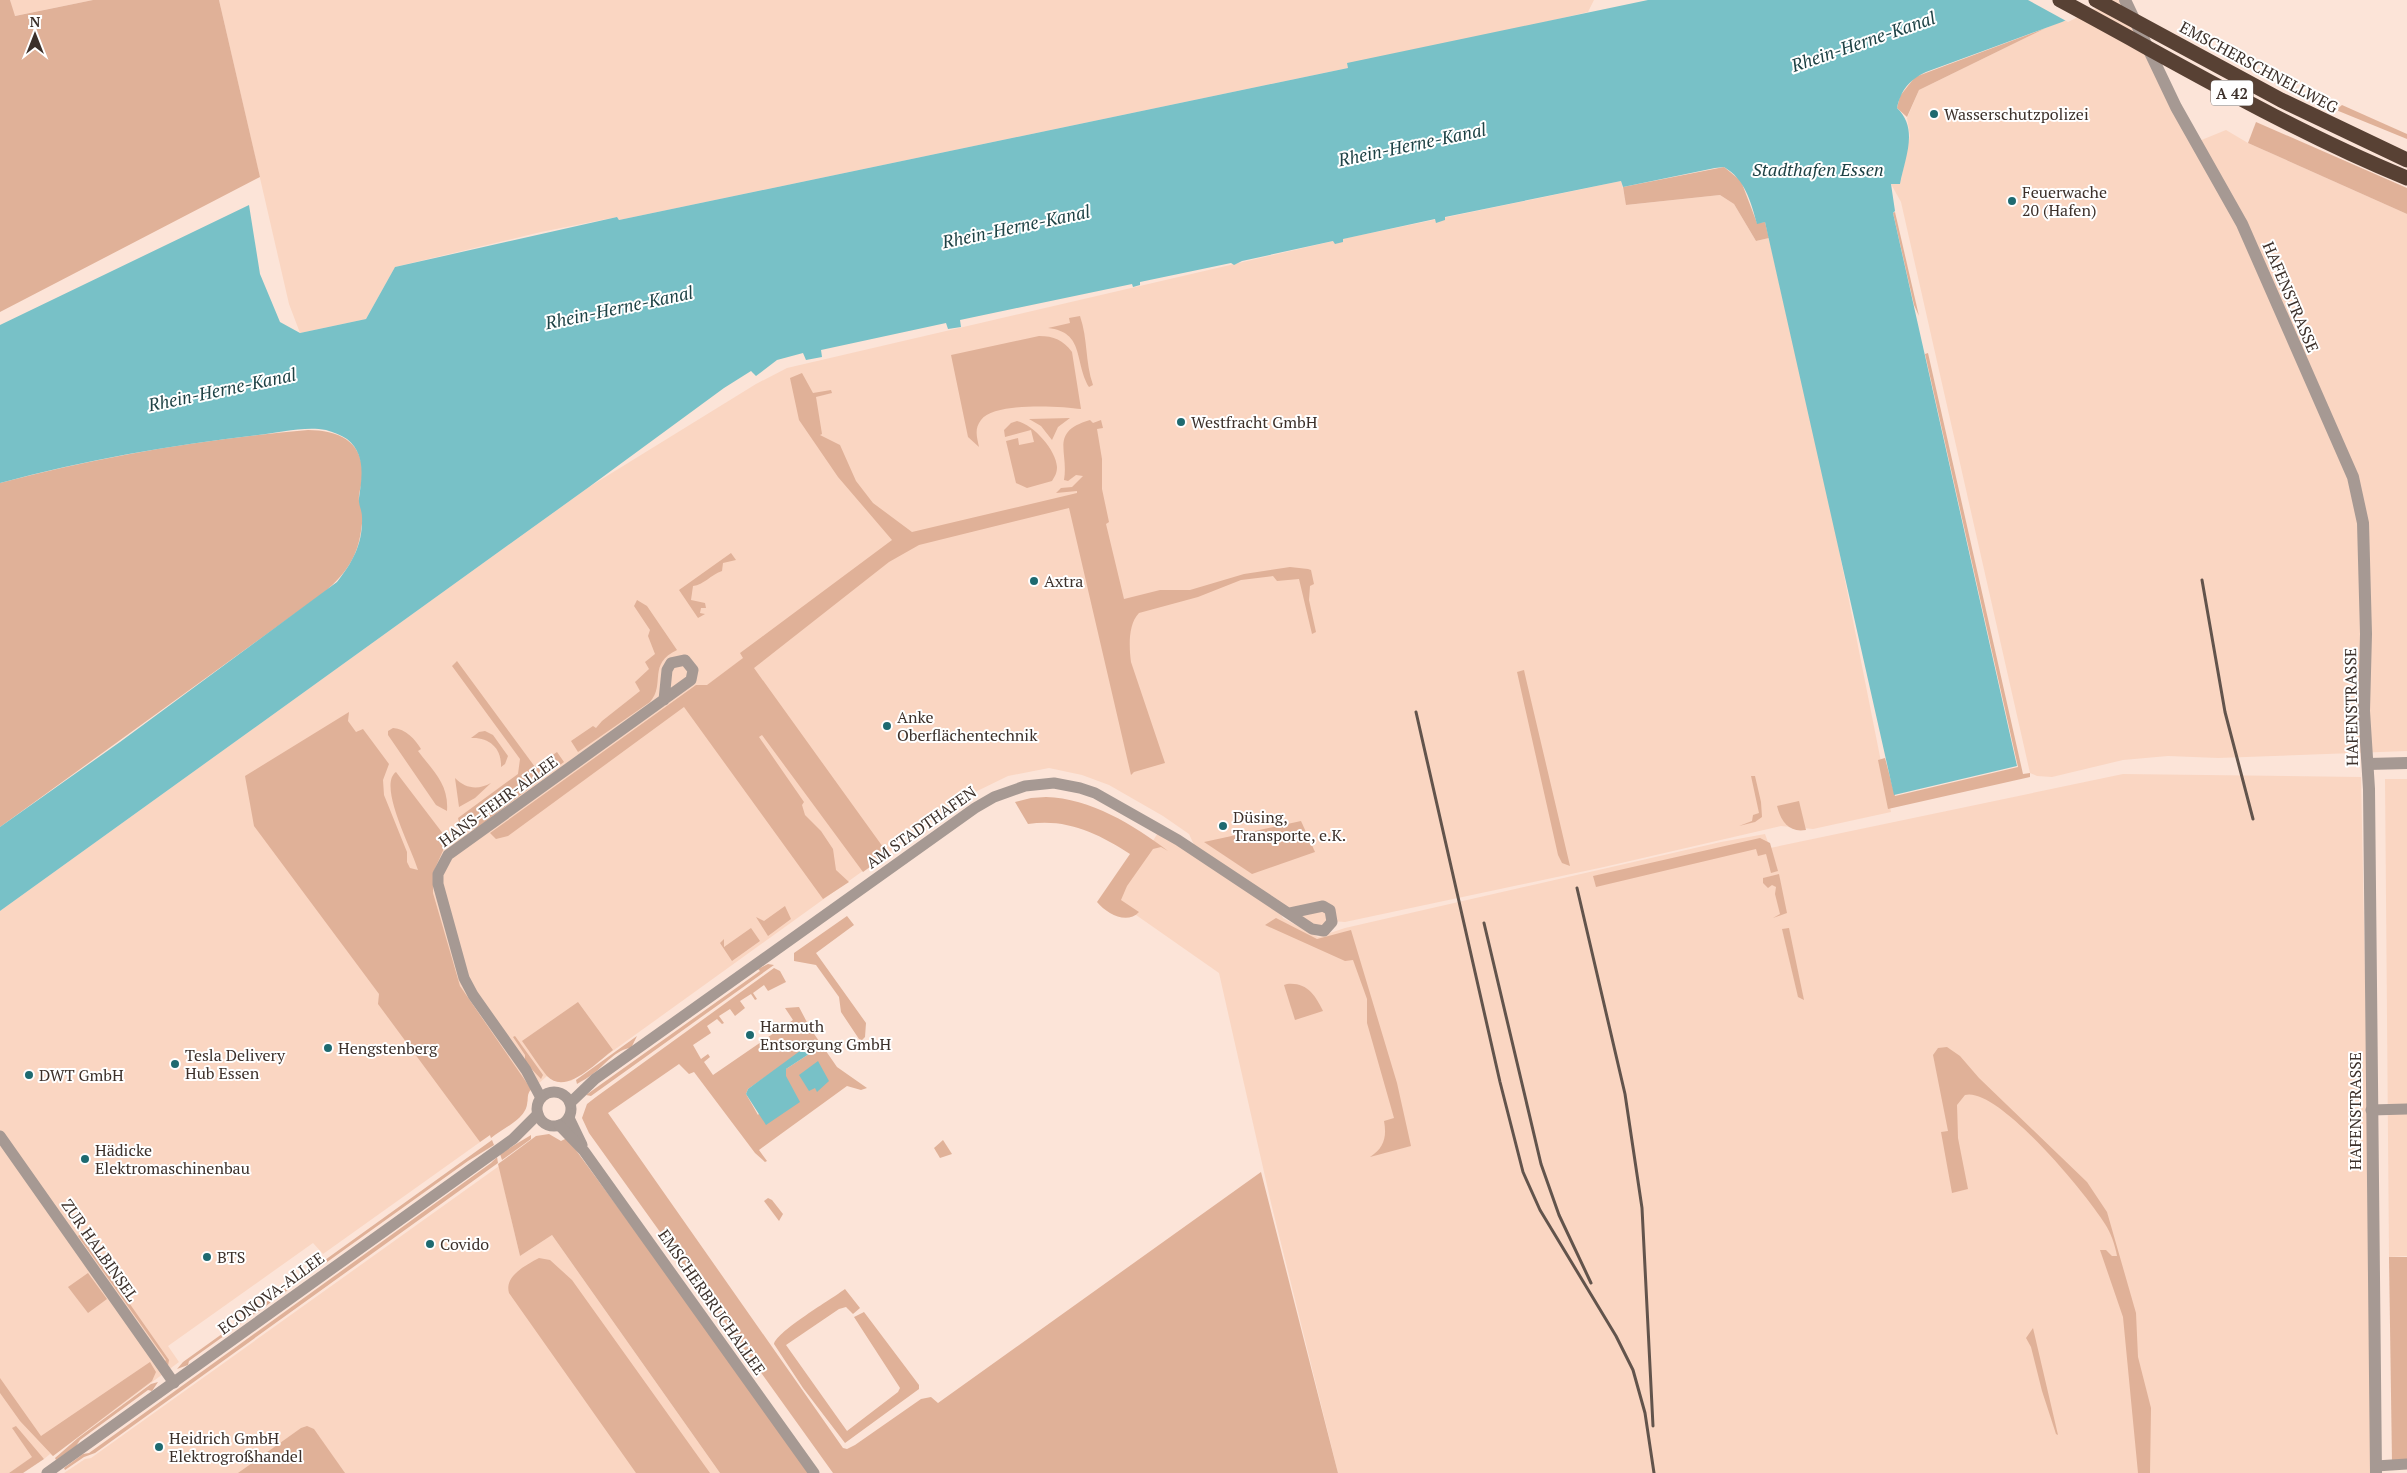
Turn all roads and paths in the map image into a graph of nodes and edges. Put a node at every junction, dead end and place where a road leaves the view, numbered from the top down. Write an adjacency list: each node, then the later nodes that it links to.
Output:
1 (2060, 0): 5 (highway, A 42, bridge)
2 (2096, 0): 4 (highway, EMSCHERSCHNELLWEG / A 42, bridge)
3 (2125, 0): 7 (street, HAFENSTRASSE)
4 (2407, 160)
5 (2407, 178)
6 (664, 700): 10 (street, HANS-FEHR-ALLEE)
7 (2368, 764): 8 (street); 13 (street, HAFENSTRASSE)
8 (2407, 764)
9 (1290, 913): 11 (street, AM STADTHAFEN)
10 (545, 1096): 11 (street); 14 (street)
11 (567, 1099): 15 (street)
12 (2407, 1109): 13 (street)
13 (2371, 1110): 21 (street, HAFENSTRASSE)
14 (541, 1118): 16 (street); 19 (street, ECONOVA-ALLEE)
15 (569, 1118): 16 (street); 18 (street, EMSCHERBRUCHALLEE)
16 (559, 1125): 18 (street, EMSCHERBRUCHALLEE)
17 (0, 1136): 19 (street, ZUR HALBINSEL)
18 (584, 1151): 23 (street, EMSCHERBRUCHALLEE)
19 (174, 1383): 22 (street, ECONOVA-ALLEE)
20 (2407, 1464): 21 (street, HAFENSTRASSE)
21 (2376, 1469)
22 (46, 1473)
23 (814, 1473)

